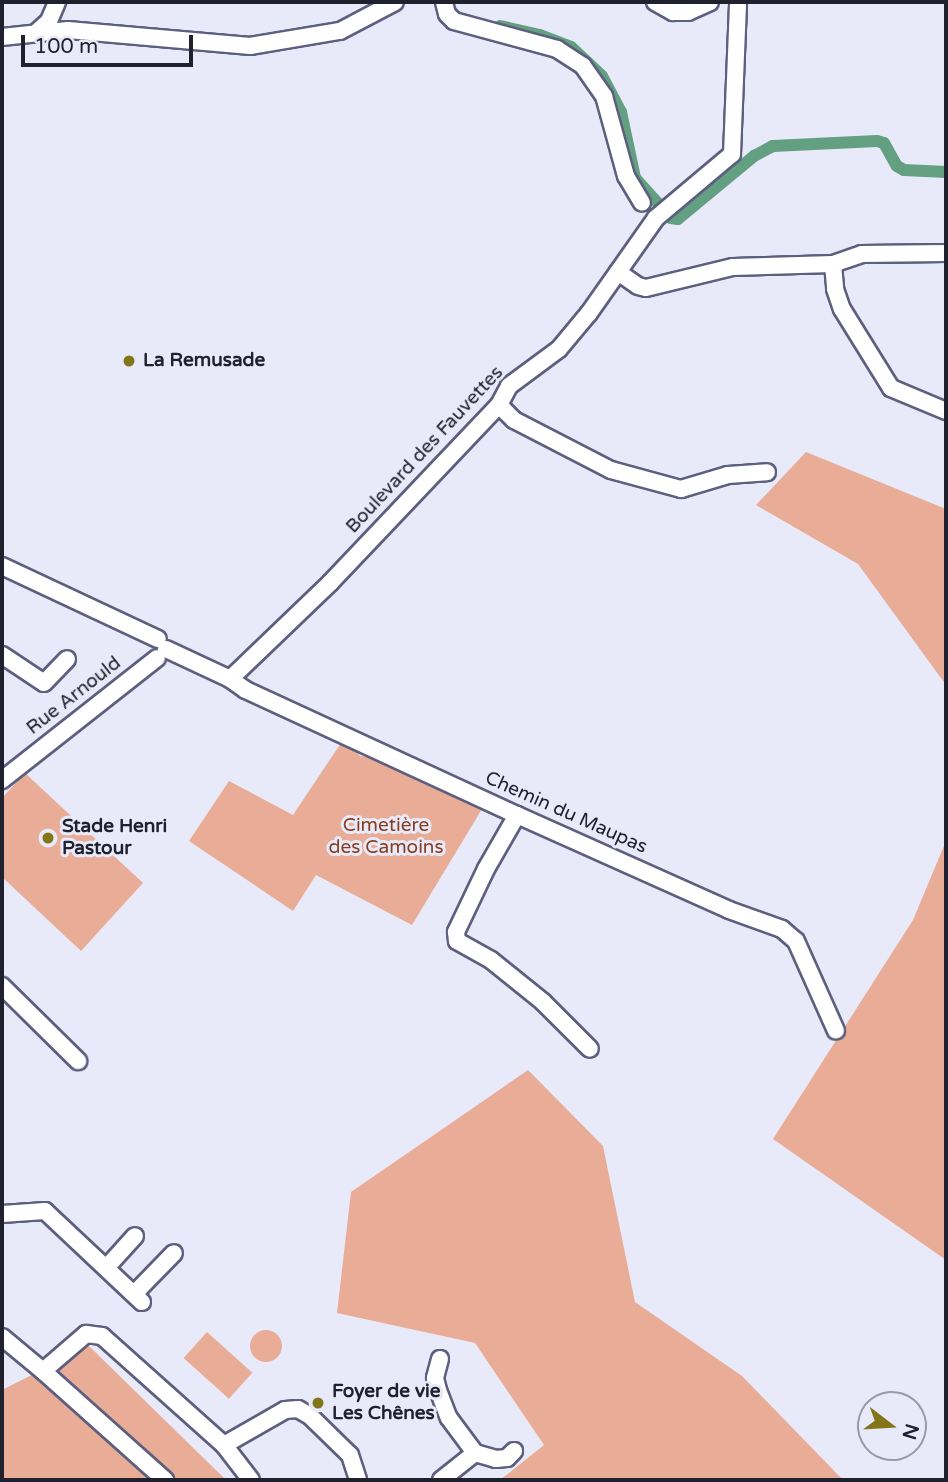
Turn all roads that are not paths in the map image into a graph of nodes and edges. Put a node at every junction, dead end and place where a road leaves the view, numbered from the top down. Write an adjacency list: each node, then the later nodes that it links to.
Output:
1 (57, 2): 7 (street)
2 (395, 2): 7 (street)
3 (444, 2): 9 (street)
4 (655, 2): 5 (street)
5 (710, 2)
6 (738, 2): 12 (street, Boulevard des Fauvettes)
7 (38, 31): 8 (street)
8 (2, 37)
9 (642, 203)
10 (946, 253): 11 (street)
11 (833, 264): 12 (street); 14 (street)
12 (618, 272): 13 (street, Boulevard des Fauvettes)
13 (499, 405): 15 (street); 20 (street, Boulevard des Fauvettes)
14 (946, 411)
15 (767, 472)
16 (2, 566): 17 (street)
17 (153, 646): 20 (street); 21 (street, Rue Arnould)
18 (2, 655): 19 (street)
19 (67, 659)
20 (230, 679): 22 (street, Chemin du Maupas)
21 (2, 780)
22 (517, 815): 24 (street, Chemin du Maupas); 25 (street)
23 (2, 986): 26 (street)
24 (835, 1031)
25 (590, 1049)
26 (78, 1061)
27 (2, 1214): 30 (street)
28 (135, 1236): 30 (street)
29 (174, 1253): 30 (street)
30 (106, 1268)
31 (2, 1337): 33 (street)
32 (440, 1359): 36 (street)
33 (43, 1371): 34 (street); 37 (street)
34 (224, 1445): 38 (street); 39 (street)
35 (514, 1451): 36 (street)
36 (475, 1453): 40 (street)
37 (165, 1480)
38 (251, 1480)
39 (358, 1480)
40 (441, 1480)

